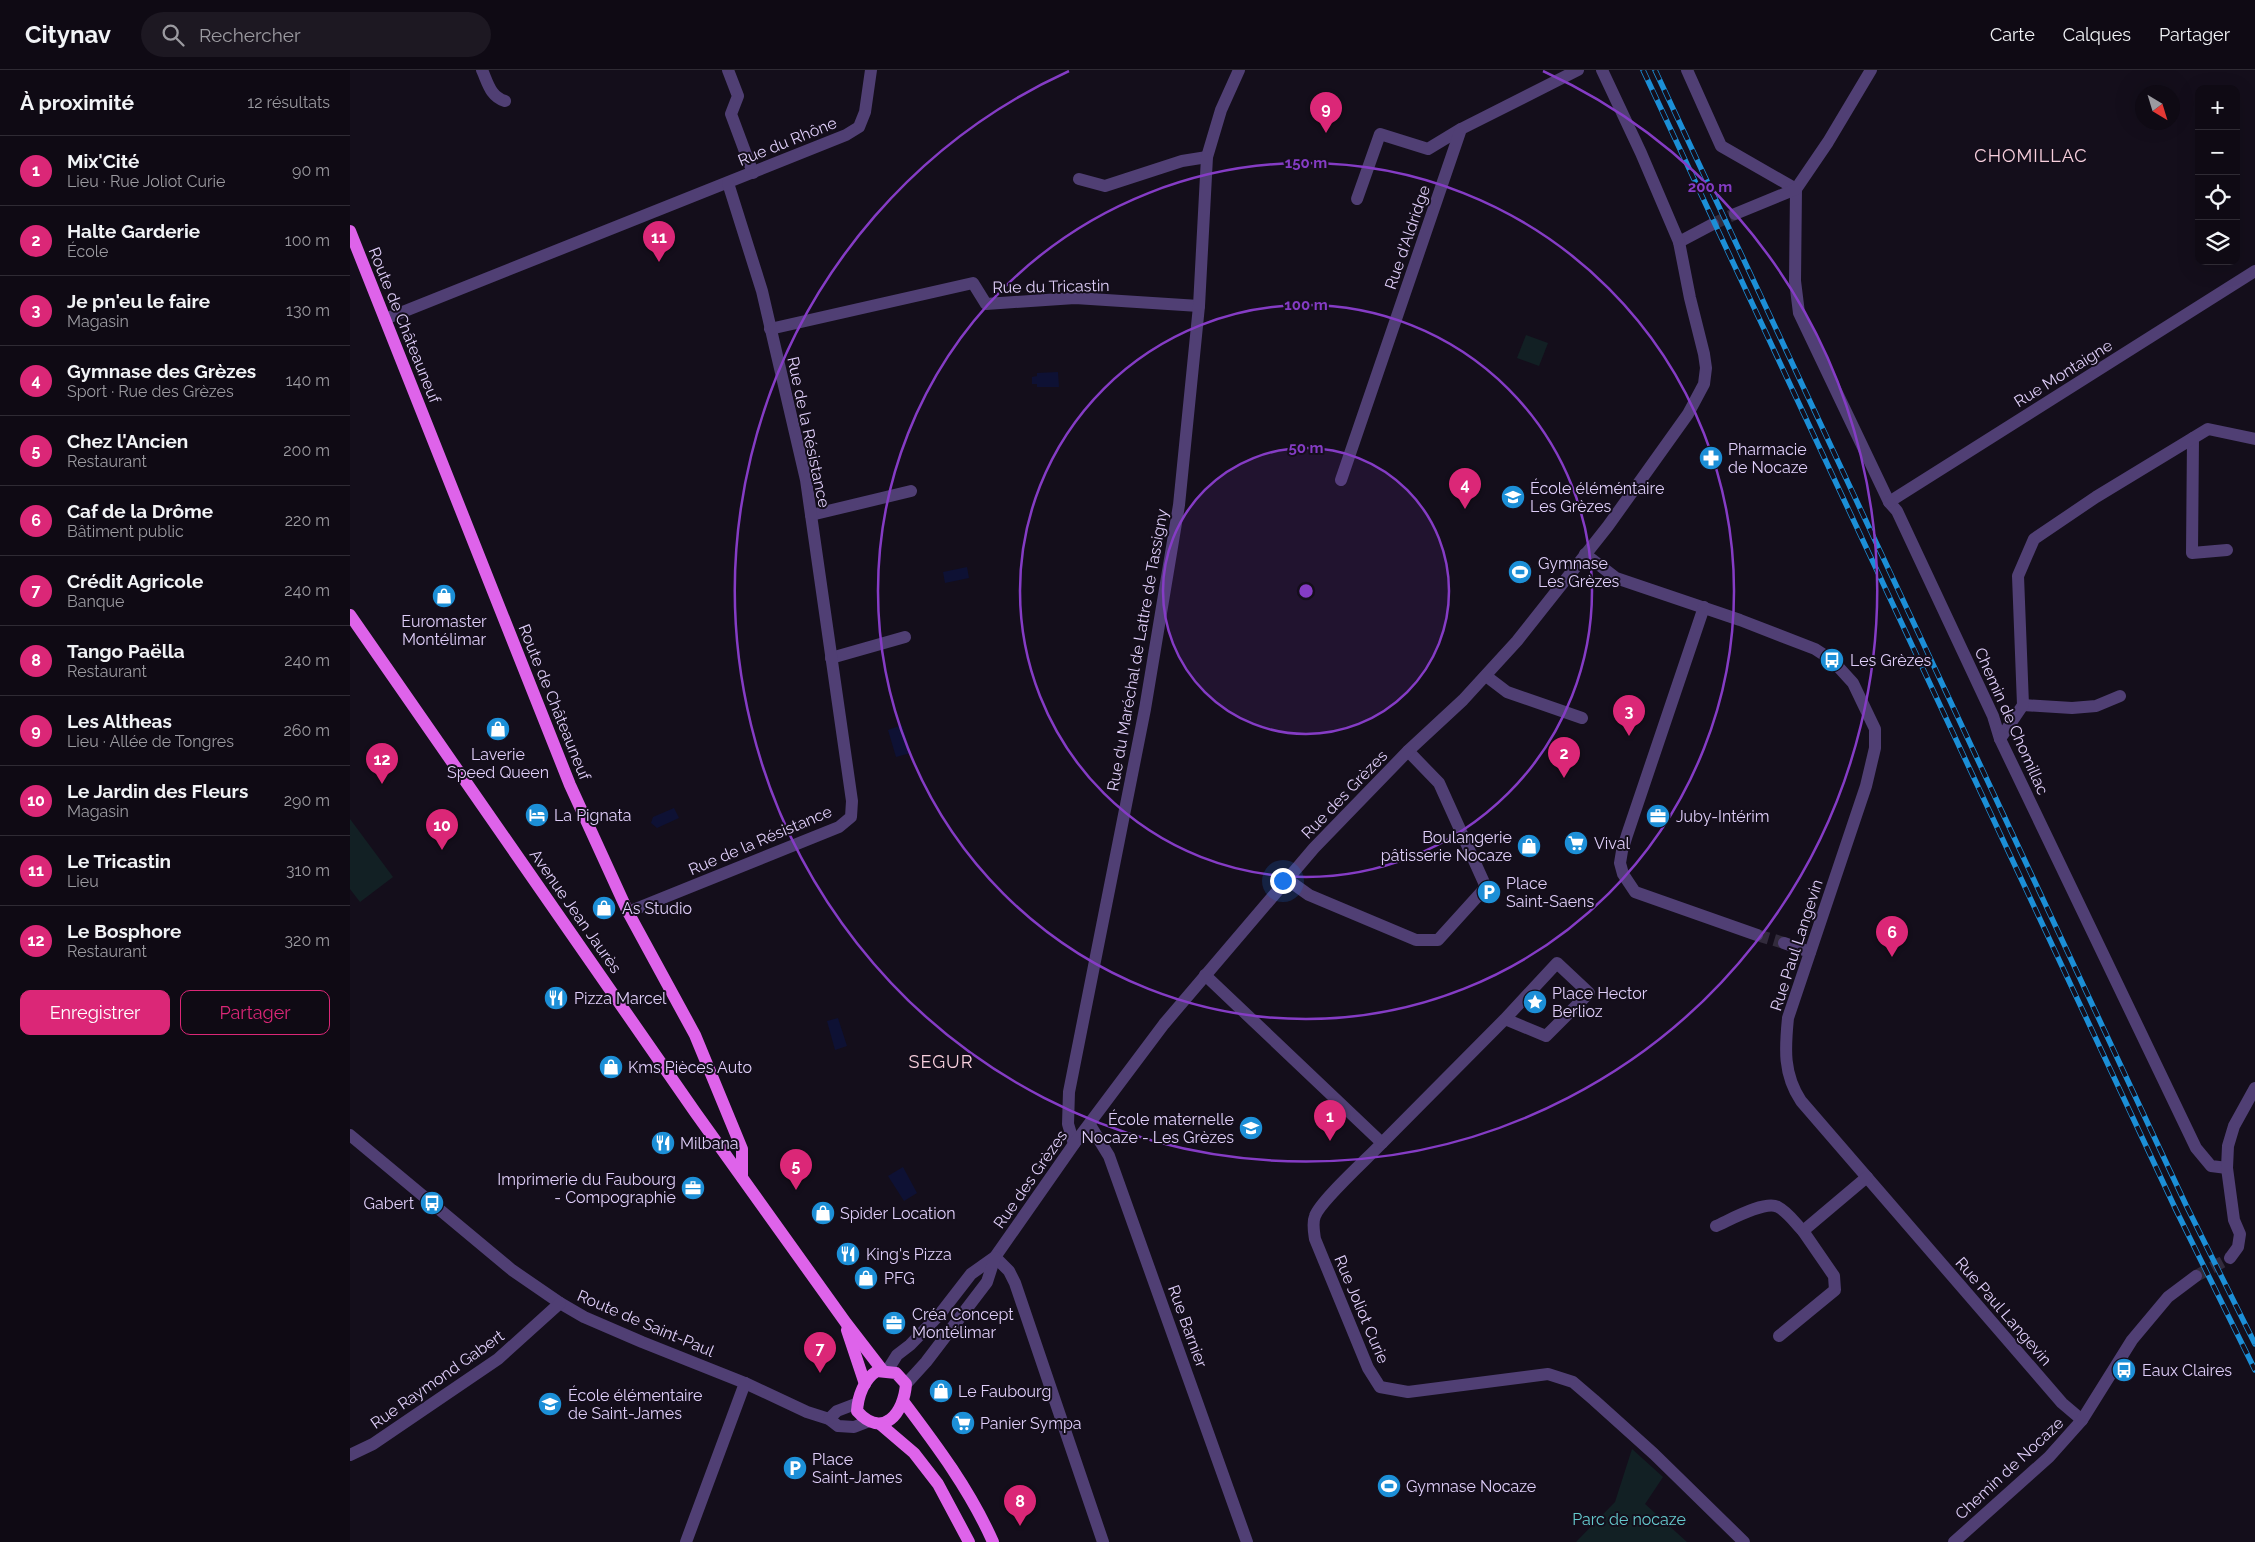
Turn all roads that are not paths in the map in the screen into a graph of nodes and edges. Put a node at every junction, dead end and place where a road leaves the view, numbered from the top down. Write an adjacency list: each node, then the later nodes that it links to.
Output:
1 (482, 70): 9 (street)
2 (728, 70): 12 (street)
3 (871, 70): 12 (street, Rue du Rhône)
4 (1239, 70): 11 (street, Rue du Maréchal de Lattre de Tassigny)
5 (1578, 70): 10 (street)
6 (1602, 70): 20 (street, Rue des Grèzes)
7 (1687, 70): 15 (street)
8 (1871, 70): 15 (street)
9 (504, 101)
10 (1461, 129): 16 (street); 27 (street, Rue d'Aldridge)
11 (1207, 157): 13 (street); 22 (street, Rue du Maréchal de Lattre de Tassigny)
12 (752, 173): 14 (street, Rue du Rhône)
13 (1079, 179)
14 (728, 182): 23 (street); 24 (street, Rue de la Résistance)
15 (1796, 189): 17 (street); 29 (street, Chemin de Chomillac)
16 (1357, 199)
17 (1735, 214)
18 (1713, 224): 20 (street)
19 (350, 230): 23 (main road, Route de Châteauneuf)
20 (1679, 242): 32 (street, Rue des Grèzes)
21 (2255, 271): 29 (street, Rue Montaigne)
22 (1199, 306): 24 (street, Rue du Tricastin); 53 (street, Rue du Maréchal de Lattre de Tassigny)
23 (385, 318): 44 (main road, Route de Châteauneuf)
24 (770, 329): 30 (street, Rue de la Résistance)
25 (2193, 438): 26 (street); 31 (street); 39 (street)
26 (2255, 439)
27 (1341, 480)
28 (911, 491): 30 (street)
29 (1889, 502): 41 (street, Chemin de Chomillac)
30 (811, 515): 36 (street, Rue de la Résistance)
31 (2227, 550)
32 (1585, 554): 33 (street, Rue Paul Langevin); 37 (street, Rue des Grèzes)
33 (1704, 607): 45 (street); 47 (street, Rue Paul Langevin)
34 (350, 615): 56 (main road, Avenue Jean Jaurès)
35 (905, 637): 36 (street)
36 (831, 658): 44 (street, Rue de la Résistance)
37 (1486, 676): 40 (street); 42 (street, Rue des Grèzes)
38 (2120, 696): 39 (street)
39 (2022, 706): 41 (street)
40 (1582, 718)
41 (2000, 739): 55 (street, Chemin de Chomillac)
42 (1408, 751): 43 (street, Rue des Grèzes); 43 (street)
43 (1288, 880): 48 (street, Rue des Grèzes)
44 (628, 912): 56 (main road, Route de Châteauneuf)
45 (1757, 935)
46 (1784, 944): 47 (street)
47 (1810, 952): 57 (street, Rue Paul Langevin)
48 (1205, 975): 51 (street, Rue des Grèzes); 54 (street)
49 (1505, 1019): 49 (street); 54 (street)
50 (2255, 1088): 55 (street)
51 (1090, 1125): 53 (street, Rue des Grèzes); 81 (street, Rue Barnier)
52 (350, 1135): 63 (street, Route de Saint-Paul)
53 (1074, 1144): 60 (street, Rue des Grèzes)
54 (1382, 1144): 82 (street, Rue Joliot Curie)
55 (2227, 1168): 61 (street)
56 (742, 1177): 64 (main road, Avenue Jean Jaurès)
57 (1867, 1177): 59 (street); 73 (street, Rue Paul Langevin)
58 (1716, 1226): 59 (street)
59 (1803, 1231): 65 (street)
60 (995, 1257): 66 (street, Rue des Grèzes); 69 (street, Rue des Grèzes); 80 (street)
61 (2230, 1258)
62 (2196, 1276): 73 (street, Chemin de Nocaze)
63 (560, 1303): 67 (street, Route de Saint-Paul); 76 (street, Rue Raymond Gabert)
64 (846, 1323): 66 (main road, Avenue Jean Jaurès); 68 (main road, Avenue Jean Jaurès)
65 (1779, 1336)
66 (885, 1371): 68 (main road); 69 (main road)
67 (745, 1382): 72 (street, Route de Saint-Paul); 77 (street)
68 (865, 1384): 71 (main road)
69 (906, 1384): 70 (main road)
70 (903, 1402): 75 (main road); 79 (main road)
71 (858, 1403): 72 (street); 74 (main road)
72 (829, 1419): 74 (street, Route de Saint-Paul)
73 (2082, 1420): 83 (street, Chemin de Nocaze)
74 (867, 1422): 75 (main road)
75 (880, 1424): 78 (main road)
76 (350, 1455)
77 (686, 1542)
78 (969, 1542)
79 (992, 1542)
80 (1103, 1542)
81 (1248, 1542)
82 (1744, 1542)
83 (1954, 1542)

